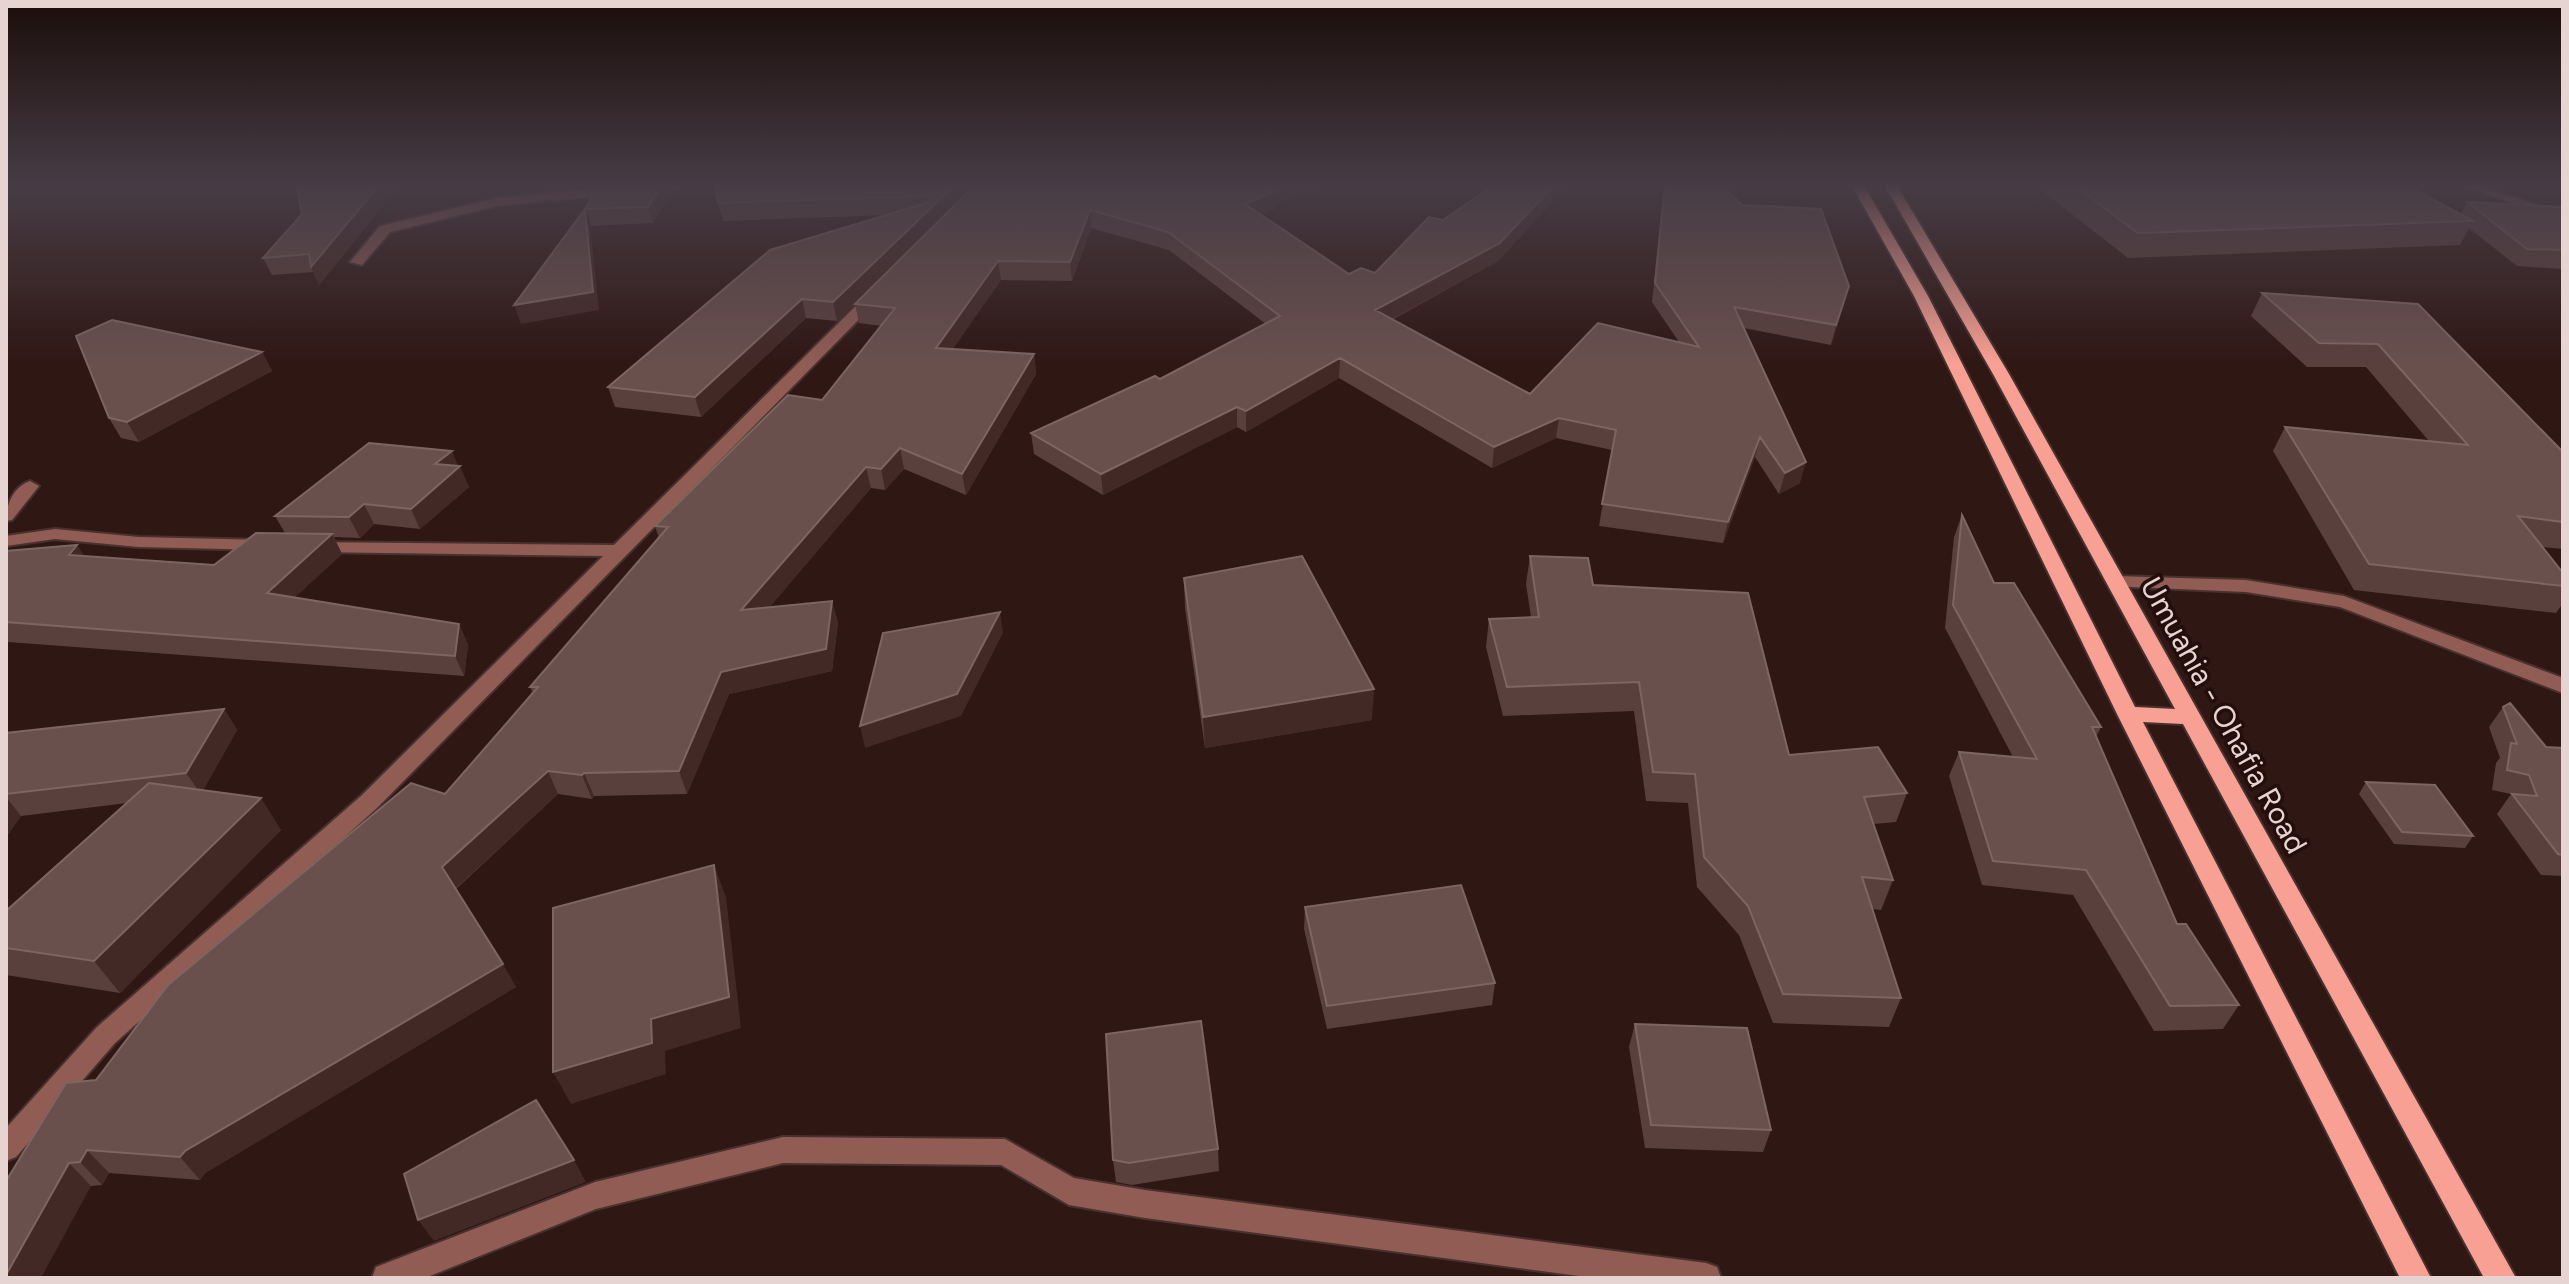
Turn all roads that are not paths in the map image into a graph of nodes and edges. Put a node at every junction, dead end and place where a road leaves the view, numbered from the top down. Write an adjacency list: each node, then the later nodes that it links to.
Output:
1 (372, 244): 4 (street)
2 (1899, 244): 12 (main road, Umuahia - Ohafia Road)
3 (1913, 244): 10 (main road, Umuahia - Ohafia Road)
4 (357, 262)
5 (886, 284): 9 (street)
6 (30, 486): 7 (street)
7 (6, 516)
8 (6, 541): 9 (street)
9 (618, 551): 14 (street)
10 (2116, 582): 11 (street); 13 (main road, Umuahia - Ohafia Road)
11 (2563, 686)
12 (2128, 714): 13 (main road); 17 (main road, Umuahia - Ohafia Road)
13 (2191, 717): 18 (main road, Umuahia - Ohafia Road)
14 (6, 1148)
15 (387, 1278): 16 (street)
16 (1706, 1278)
17 (2416, 1278)
18 (2501, 1278)

